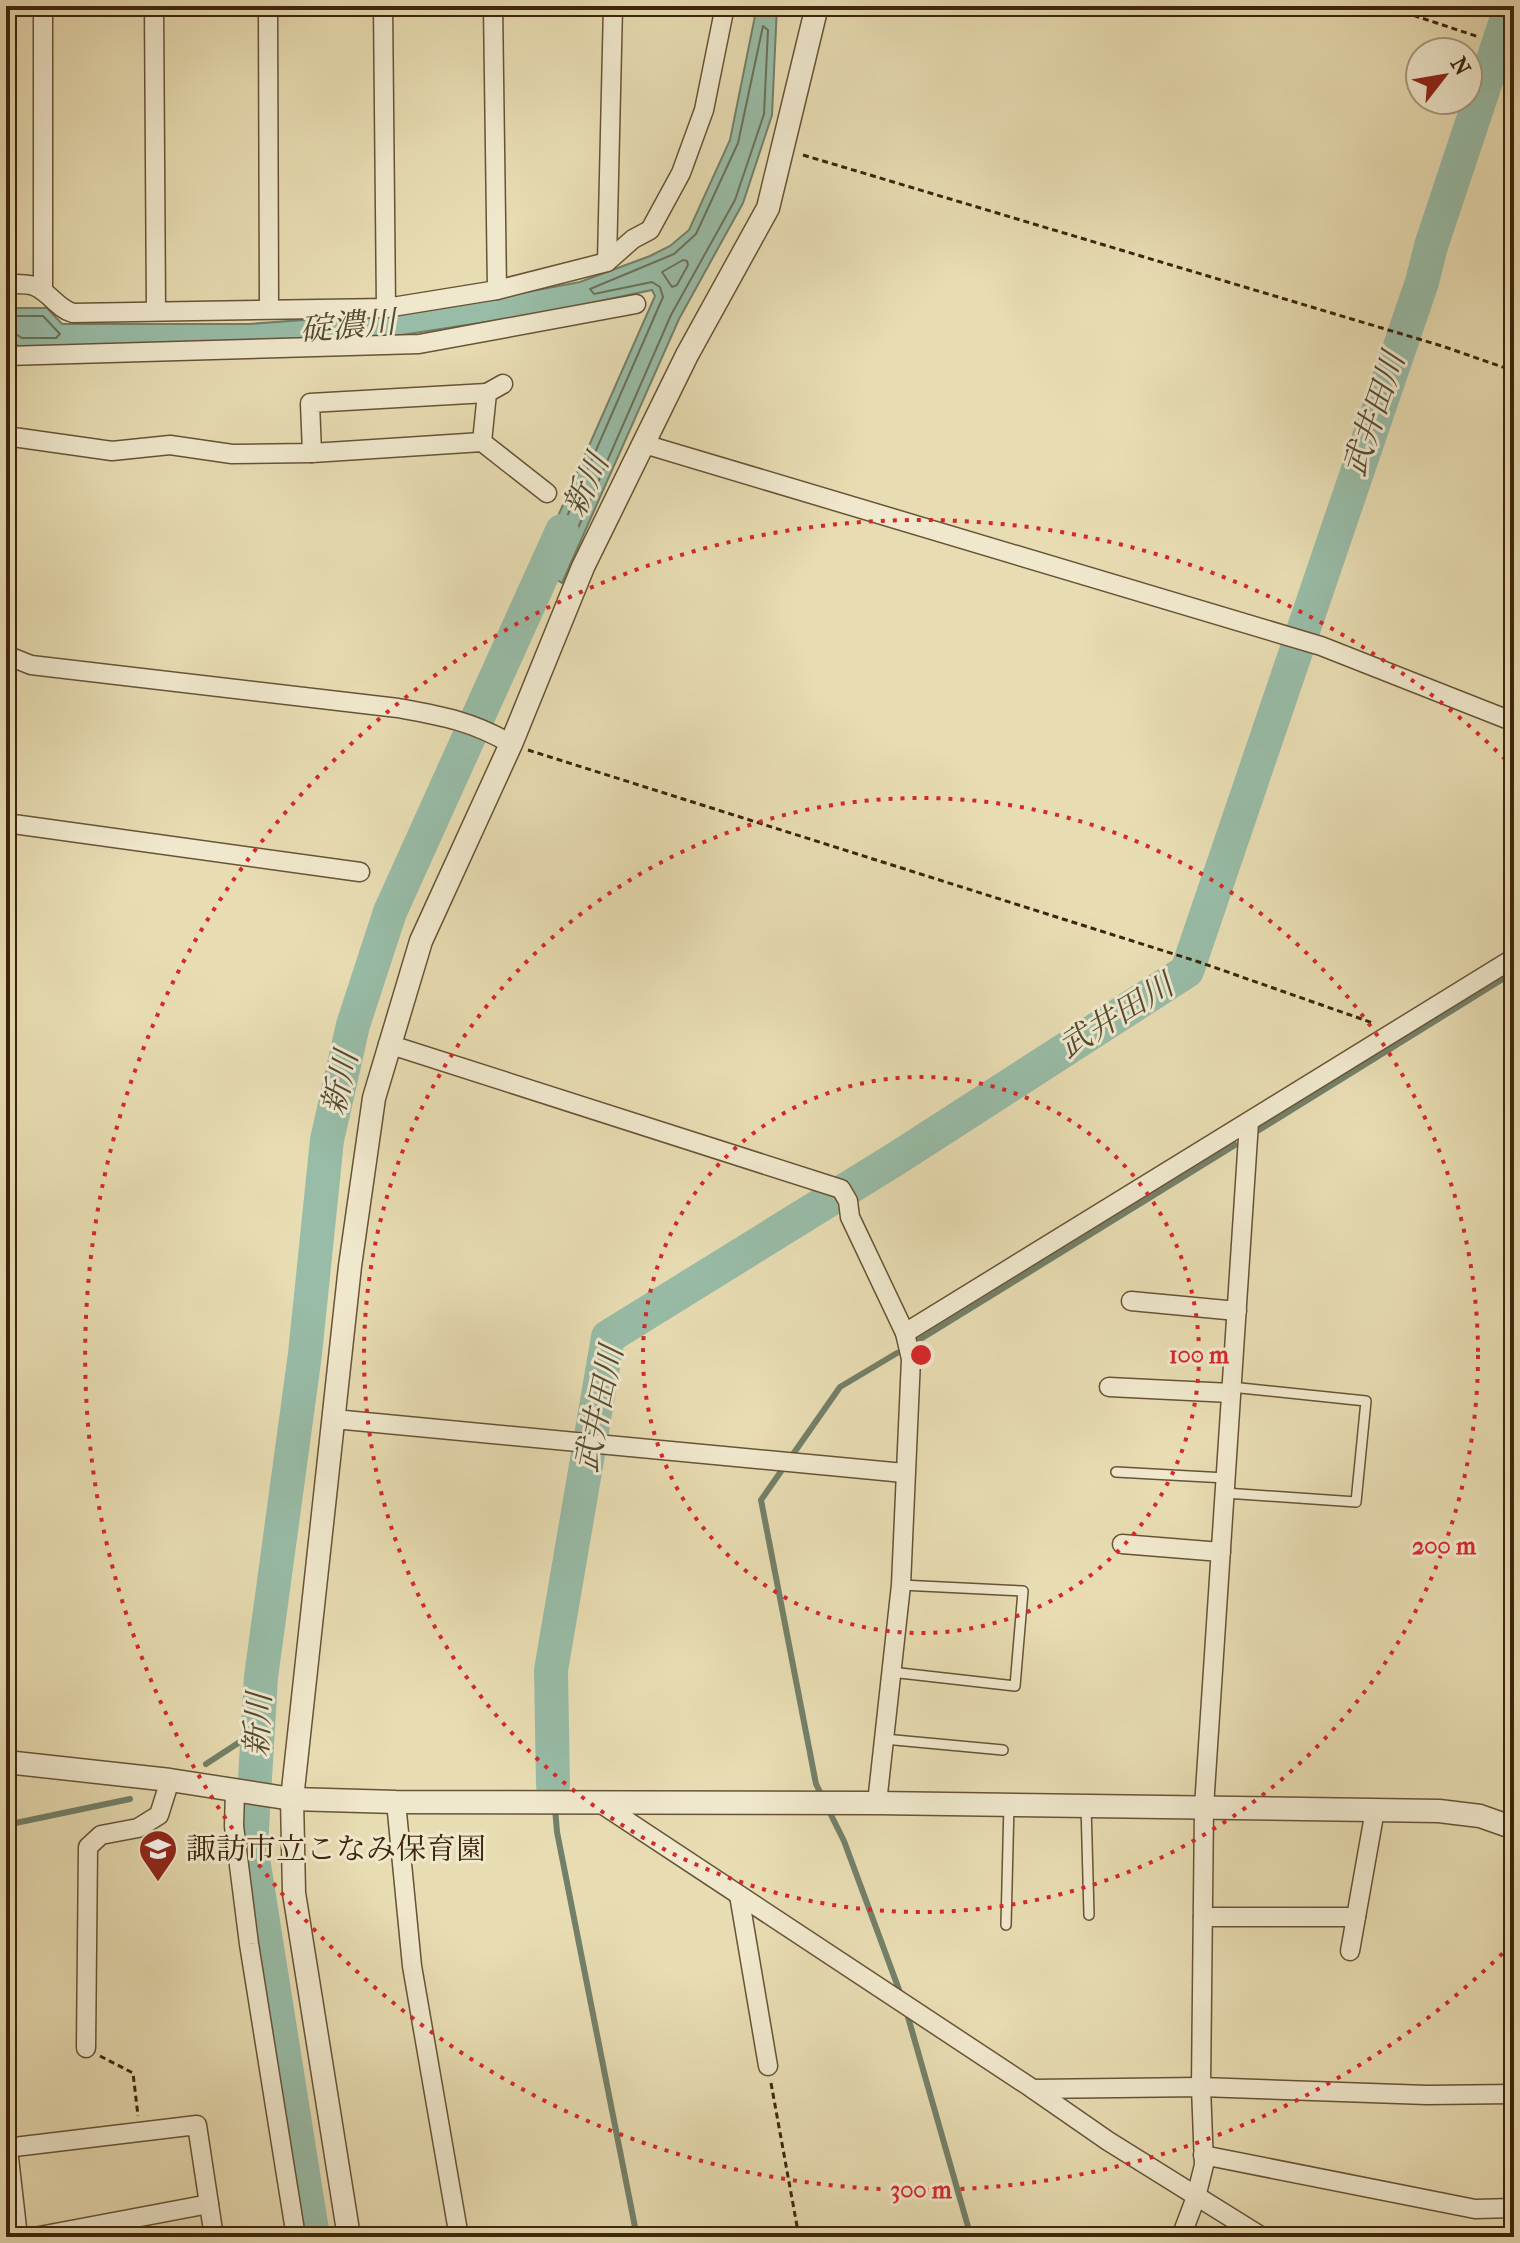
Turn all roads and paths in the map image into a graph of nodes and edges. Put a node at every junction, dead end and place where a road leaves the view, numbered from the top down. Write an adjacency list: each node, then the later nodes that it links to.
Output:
1 (43, 6): 15 (street)
2 (154, 6): 19 (street)
3 (268, 6): 18 (street)
4 (383, 6): 17 (street)
5 (493, 6): 14 (street)
6 (613, 6): 12 (street)
7 (725, 6): 12 (street)
8 (817, 6): 11 (street)
9 (1385, 6): 10 (path)
10 (1476, 36)
11 (784, 149): 21 (path); 24 (street)
12 (607, 262): 14 (street)
13 (6, 284): 15 (street)
14 (497, 290): 17 (street)
15 (43, 291): 19 (street)
16 (636, 304): 20 (street)
17 (386, 308): 18 (street)
18 (269, 309): 19 (street)
19 (156, 311)
20 (6, 356)
21 (1514, 371)
22 (6, 436): 25 (street)
23 (482, 442): 25 (street); 25 (street); 26 (street)
24 (644, 444): 30 (street); 31 (street)
25 (312, 453)
26 (547, 493)
27 (6, 655): 28 (street)
28 (31, 665): 29 (street); 31 (street)
29 (6, 670)
30 (1514, 722)
31 (511, 744): 35 (path); 36 (street)
32 (6, 823): 33 (street)
33 (360, 872)
34 (1514, 958): 35 (street)
35 (1396, 1030): 37 (street)
36 (388, 1044): 40 (street); 43 (street)
37 (1249, 1122): 39 (street); 40 (street)
38 (1131, 1301): 39 (street)
39 (1237, 1311): 42 (street)
40 (905, 1333): 45 (street)
41 (1109, 1387): 42 (street)
42 (1231, 1390): 46 (street); 46 (lane)
43 (334, 1419): 45 (street); 56 (street)
44 (1116, 1472): 46 (lane)
45 (904, 1473): 49 (street)
46 (1225, 1485): 48 (street)
47 (1122, 1544): 48 (street)
48 (1221, 1552): 62 (street)
49 (901, 1585): 50 (street); 50 (lane)
50 (891, 1672): 51 (street)
51 (884, 1739): 52 (lane); 59 (street)
52 (1003, 1750)
53 (6, 1762): 54 (street)
54 (170, 1780): 55 (street); 71 (street)
55 (238, 1792): 56 (street); 85 (street)
56 (292, 1799): 58 (street); 86 (street)
57 (597, 1801): 58 (street); 59 (street); 65 (street)
58 (396, 1802): 87 (street)
59 (877, 1803): 60 (street)
60 (1009, 1804): 61 (street); 69 (lane)
61 (1086, 1805): 62 (street); 66 (lane)
62 (1204, 1807): 63 (street); 67 (street)
63 (1375, 1810): 64 (street); 68 (street)
64 (1514, 1828)
65 (739, 1895): 72 (street); 74 (street)
66 (1089, 1915)
67 (1203, 1917): 68 (street); 73 (street)
68 (1356, 1917): 70 (street)
69 (1006, 1925)
70 (1350, 1951)
71 (86, 2048): 76 (path)
72 (768, 2066): 88 (path)
73 (1201, 2087): 74 (street); 75 (street); 78 (street)
74 (1033, 2089): 79 (street)
75 (1514, 2094)
76 (140, 2132): 77 (street); 80 (street)
77 (7, 2149): 82 (street)
78 (1203, 2155): 79 (street); 81 (street)
79 (1196, 2197): 89 (street); 90 (street)
80 (209, 2204): 83 (street); 84 (street)
81 (1514, 2208)
82 (18, 2237)
83 (34, 2237)
84 (214, 2237)
85 (296, 2237)
86 (349, 2237)
87 (459, 2237)
88 (799, 2237)
89 (1181, 2237)
90 (1262, 2237)

